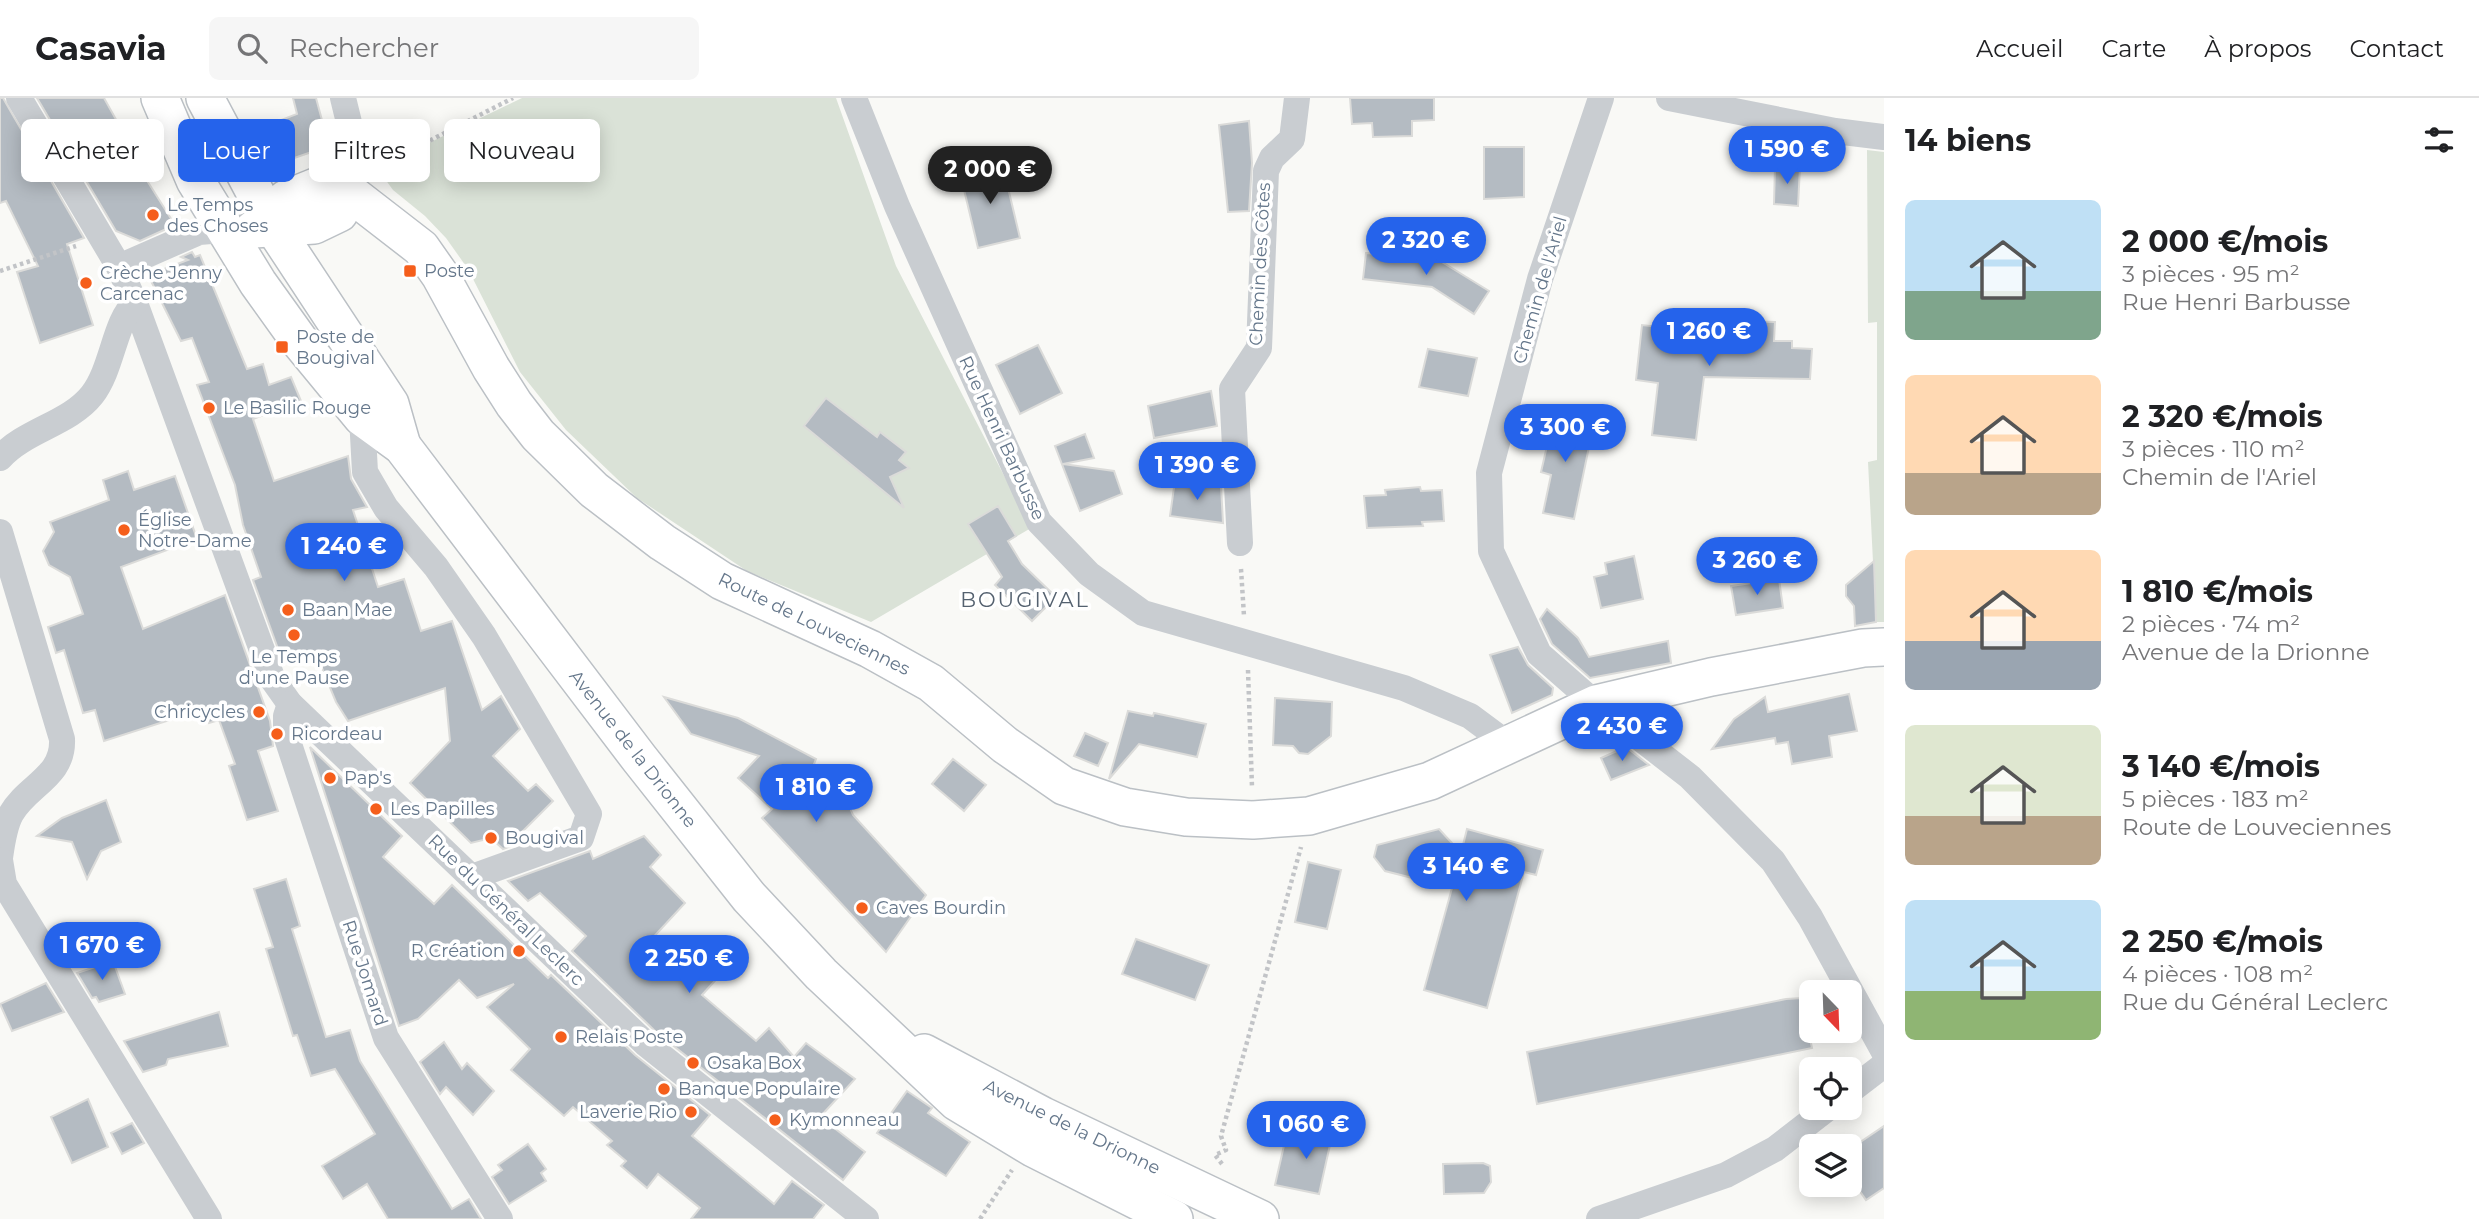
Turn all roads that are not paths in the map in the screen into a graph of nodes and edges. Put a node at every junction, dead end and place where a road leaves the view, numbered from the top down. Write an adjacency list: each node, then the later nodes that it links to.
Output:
1 (19, 98): 13 (street, Rue du Général Leclerc)
2 (160, 98): 12 (main road, Avenue de la Drionne)
3 (205, 98): 11 (main road, Avenue de la Drionne)
4 (343, 98): 10 (street)
5 (855, 98): 23 (street, Rue Henri Barbusse)
6 (1297, 98): 19 (street, Chemin des Côtes)
7 (1601, 98): 22 (street, Chemin de l'Ariel)
8 (1669, 98): 9 (street)
9 (1884, 137)
10 (350, 193): 11 (main road); 23 (main road, Route de Louveciennes)
11 (274, 228): 12 (main road); 16 (main road, Avenue de la Drionne)
12 (223, 230): 13 (street); 15 (main road, Avenue de la Drionne)
13 (119, 267): 14 (street, Rue du Général Leclerc)
14 (135, 303): 17 (street); 21 (street, Rue du Général Leclerc)
15 (362, 417): 16 (main road, Avenue de la Drionne); 25 (street)
16 (402, 446): 26 (main road, Avenue de la Drionne)
17 (0, 458)
18 (0, 531): 24 (street)
19 (1240, 543)
20 (1884, 647): 22 (main road, Route de Louveciennes)
21 (290, 704): 25 (street, Rue du Général Leclerc); 34 (street, Rue Jomard)
22 (1596, 704): 23 (main road, Route de Louveciennes); 27 (street, Chemin de l'Ariel)
23 (1509, 745)
24 (0, 859): 33 (street)
25 (472, 877): 35 (street, Rue du Général Leclerc)
26 (886, 1032): 31 (main road, Avenue de la Drionne); 32 (main road, Avenue de la Drionne)
27 (1884, 1052)
28 (1884, 1065): 29 (street)
29 (1862, 1082)
30 (1812, 1120): 38 (street)
31 (1105, 1184): 36 (main road); 37 (main road, Avenue de la Drionne)
32 (1251, 1214)
33 (209, 1219)
34 (500, 1219)
35 (866, 1219)
36 (1139, 1219)
37 (1174, 1219)
38 (1600, 1219)

